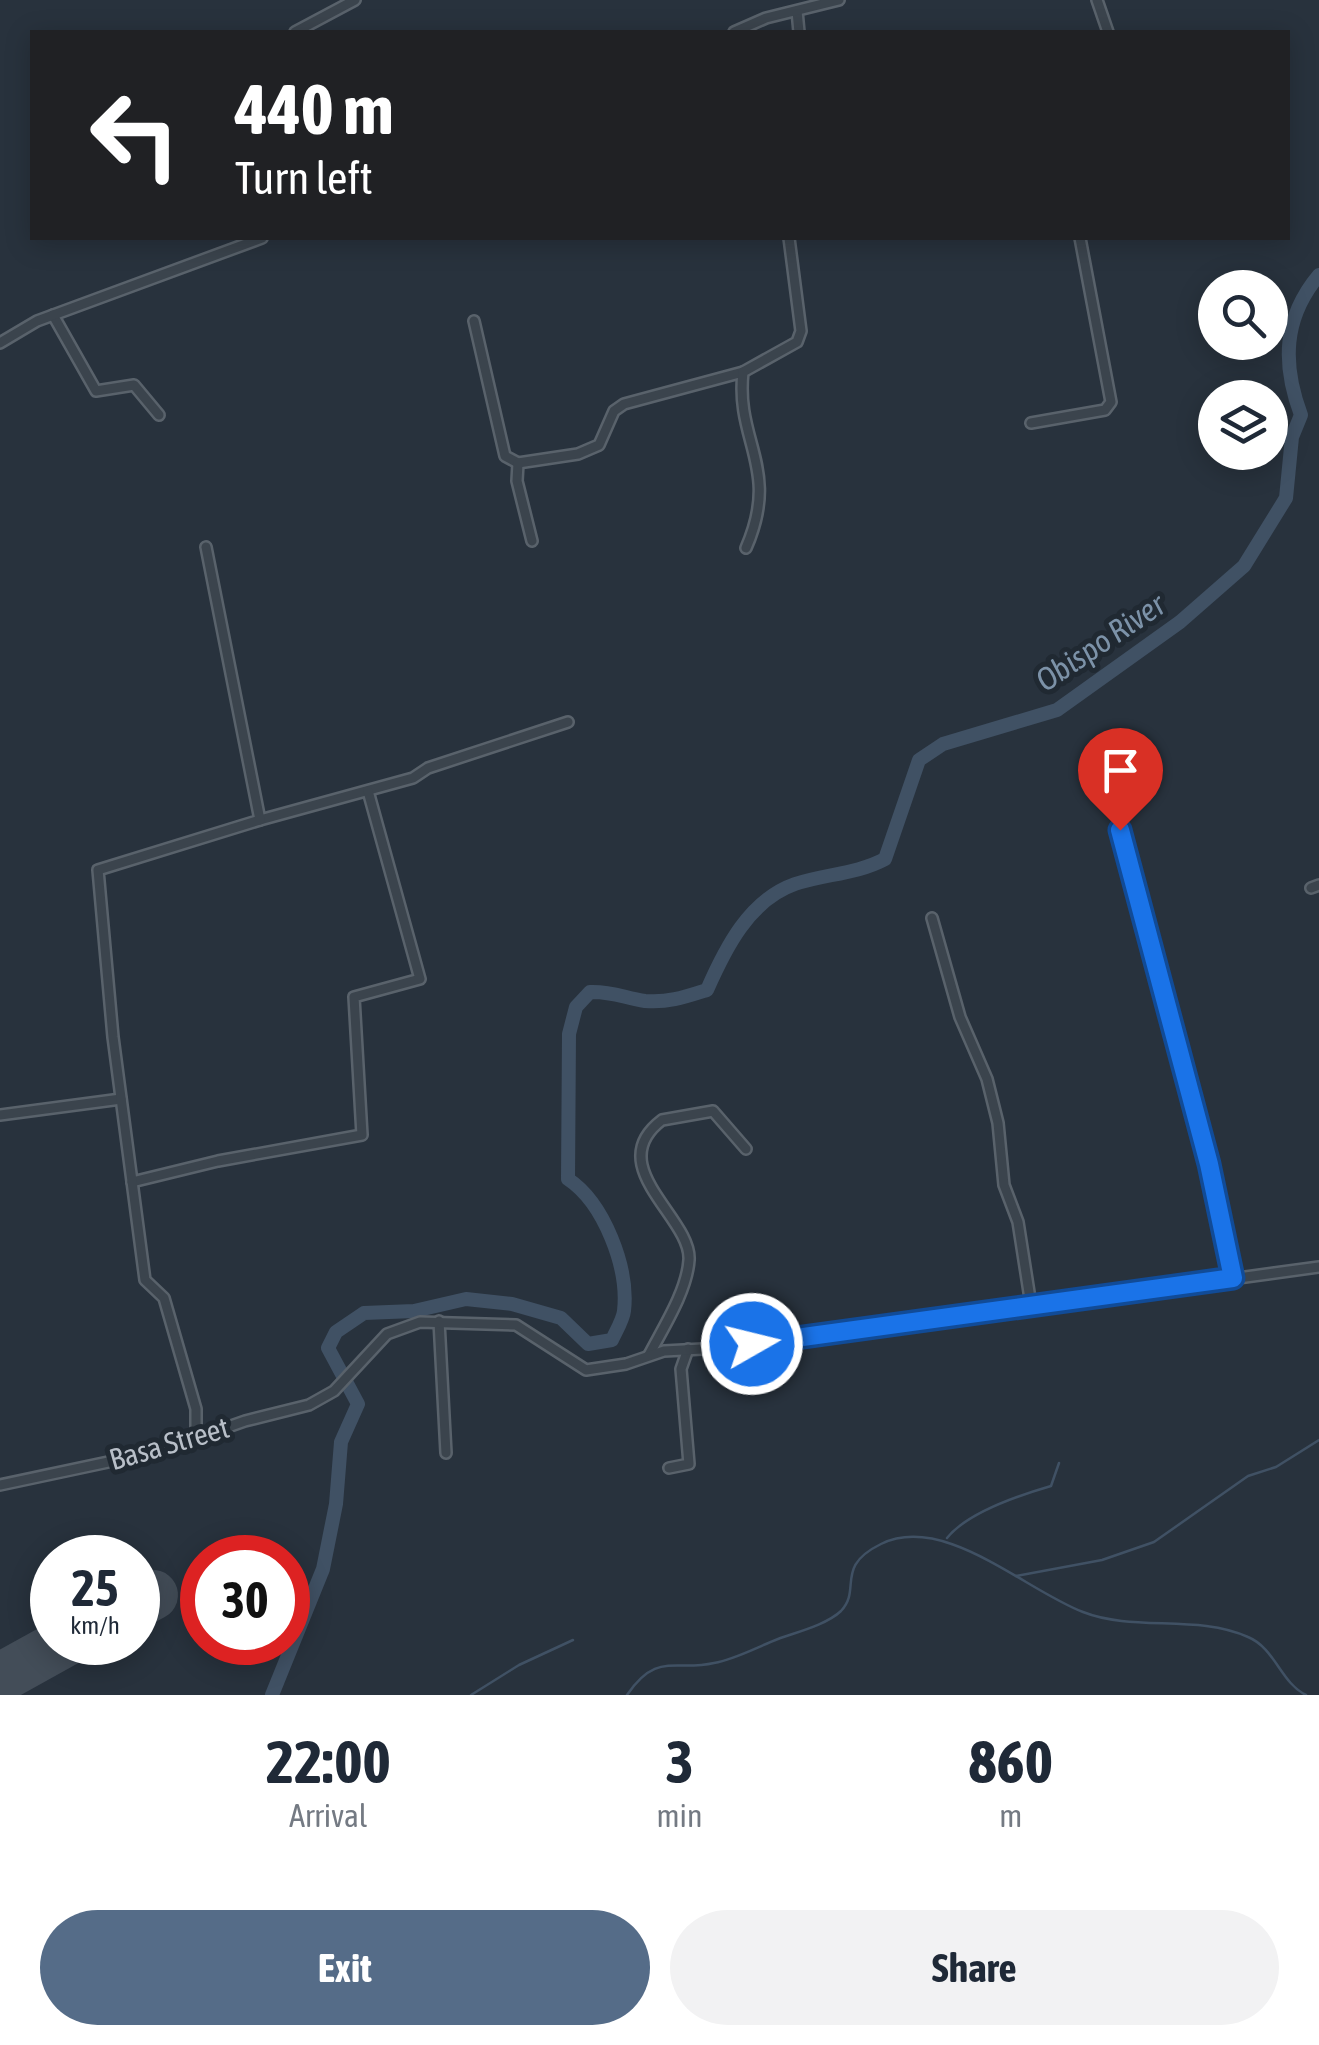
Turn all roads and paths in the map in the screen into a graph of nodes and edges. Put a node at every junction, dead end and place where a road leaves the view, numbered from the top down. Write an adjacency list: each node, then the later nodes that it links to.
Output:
1 (356, 0): 5 (street)
2 (839, 0): 4 (street)
3 (1097, 0): 8 (street)
4 (797, 11): 6 (street); 7 (street)
5 (298, 30)
6 (740, 30)
7 (798, 30)
8 (1107, 30)
9 (257, 240): 12 (street)
10 (789, 240): 15 (street)
11 (1080, 240): 17 (street)
12 (53, 315): 14 (street); 16 (street)
13 (474, 322): 18 (street)
14 (0, 343)
15 (743, 372): 18 (street); 21 (street)
16 (160, 415)
17 (1031, 423)
18 (518, 464): 19 (street)
19 (532, 540)
20 (206, 547): 24 (street)
21 (746, 548)
22 (568, 722): 23 (street)
23 (368, 791): 24 (street); 30 (street)
24 (260, 820): 27 (street)
25 (1120, 830): 32 (street)
26 (932, 918): 33 (street)
27 (122, 1099): 28 (street); 30 (street)
28 (0, 1115)
29 (746, 1149): 36 (street)
30 (132, 1182): 37 (street)
31 (1319, 1267): 32 (street)
32 (1233, 1278): 33 (street)
33 (1031, 1305): 35 (street)
34 (439, 1321): 36 (street); 37 (street, Basa Street); 38 (street)
35 (688, 1348): 36 (street); 39 (street)
36 (649, 1355)
37 (196, 1440): 40 (street, Basa Street)
38 (446, 1453)
39 (669, 1468)
40 (0, 1485)

